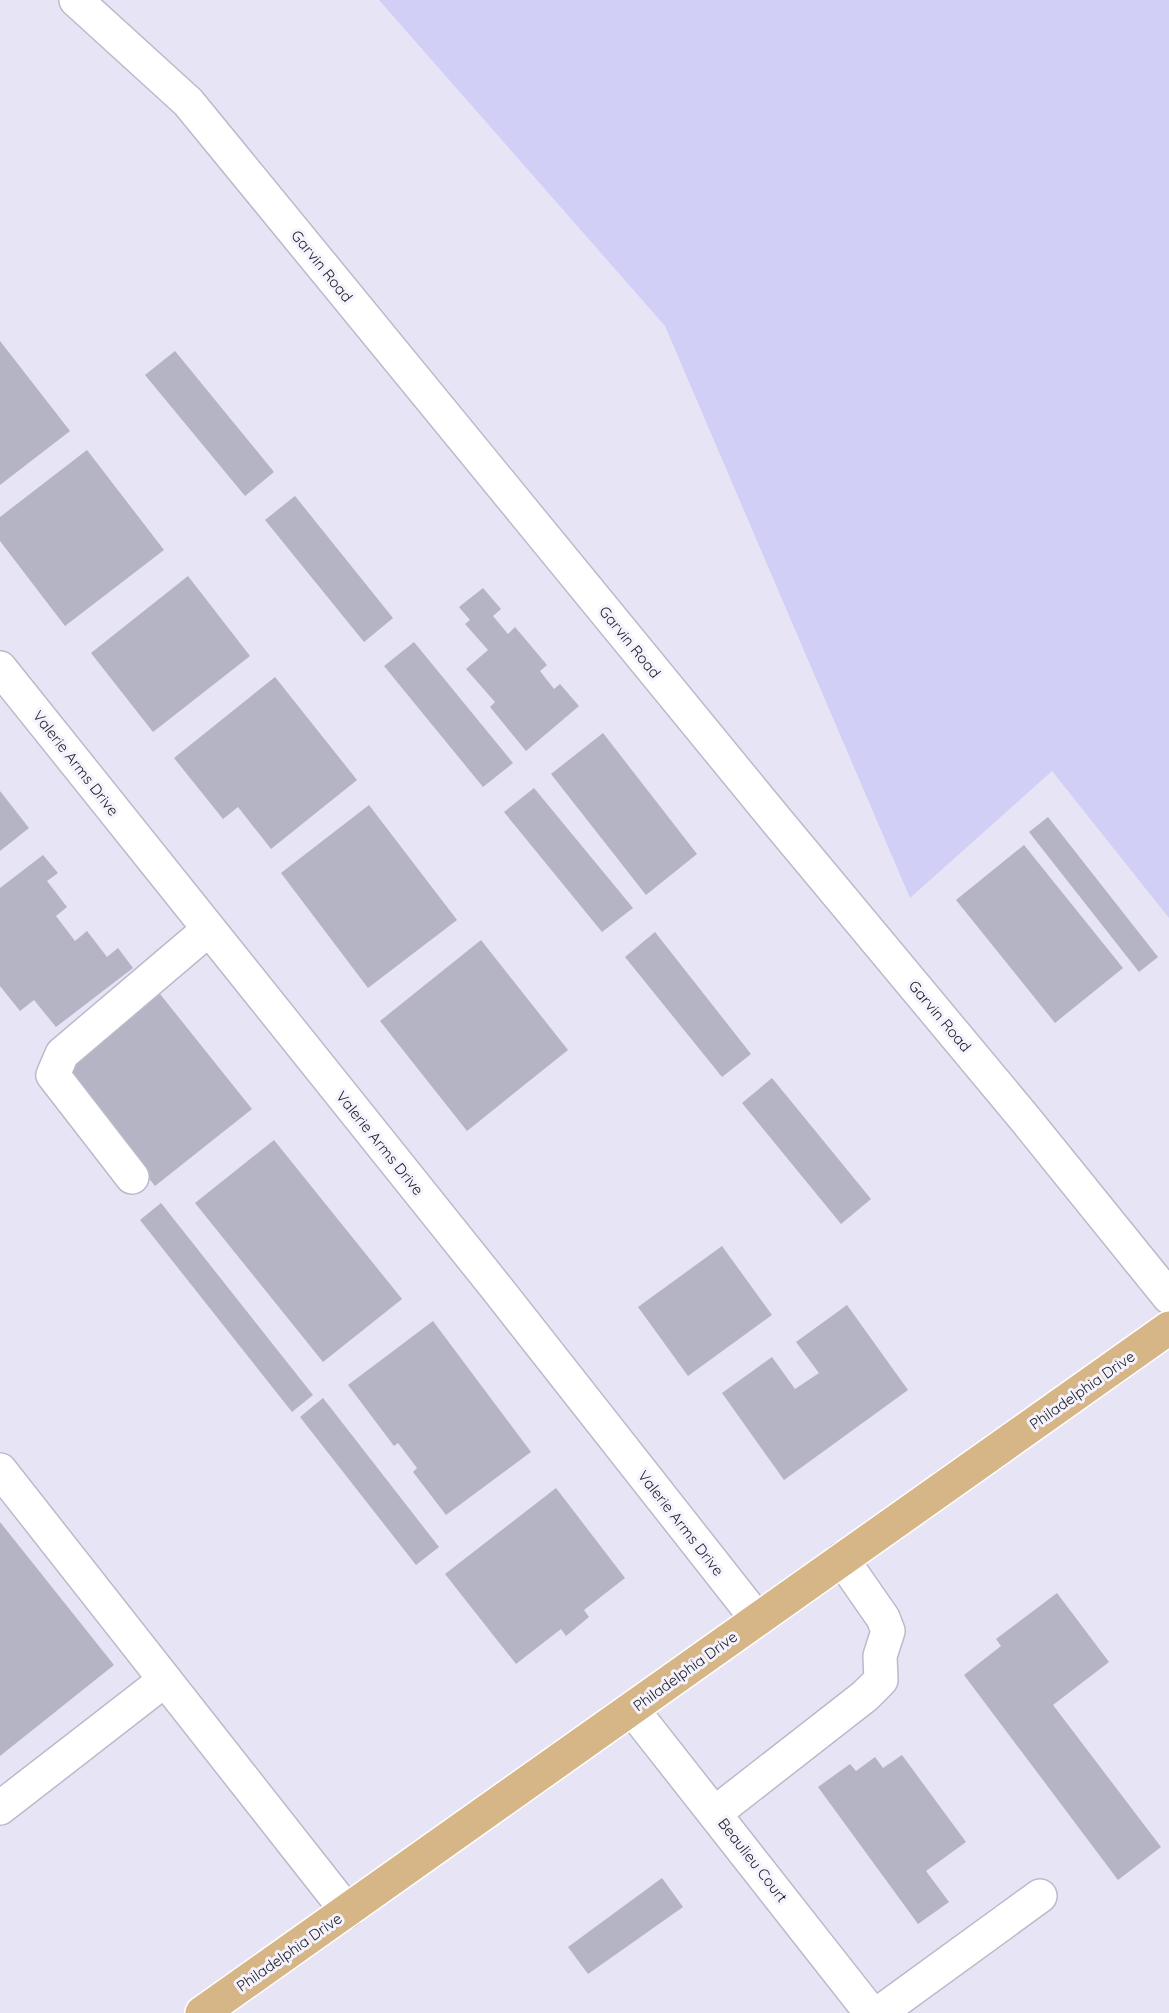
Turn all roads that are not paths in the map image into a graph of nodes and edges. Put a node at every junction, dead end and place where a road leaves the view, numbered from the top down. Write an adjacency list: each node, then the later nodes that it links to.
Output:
1 (76, 0): 5 (street, Garvin Road)
2 (0, 668): 3 (street, Valerie Arms Drive)
3 (208, 930): 4 (street); 9 (street, Valerie Arms Drive)
4 (132, 1178)
5 (1169, 1297)
6 (1169, 1328): 8 (main road, Philadelphia Drive)
7 (0, 1470): 10 (street)
8 (842, 1560): 9 (main road, Philadelphia Drive); 13 (street)
9 (757, 1619): 11 (main road, Philadelphia Drive)
10 (165, 1680): 12 (street); 15 (street)
11 (632, 1708): 13 (street, Beaulieu Court); 15 (main road, Philadelphia Drive)
12 (0, 1808)
13 (715, 1813): 17 (street, Beaulieu Court)
14 (1040, 1896): 18 (street)
15 (347, 1911): 16 (main road, Philadelphia Drive)
16 (217, 2009)
17 (871, 2013)
18 (879, 2013)

